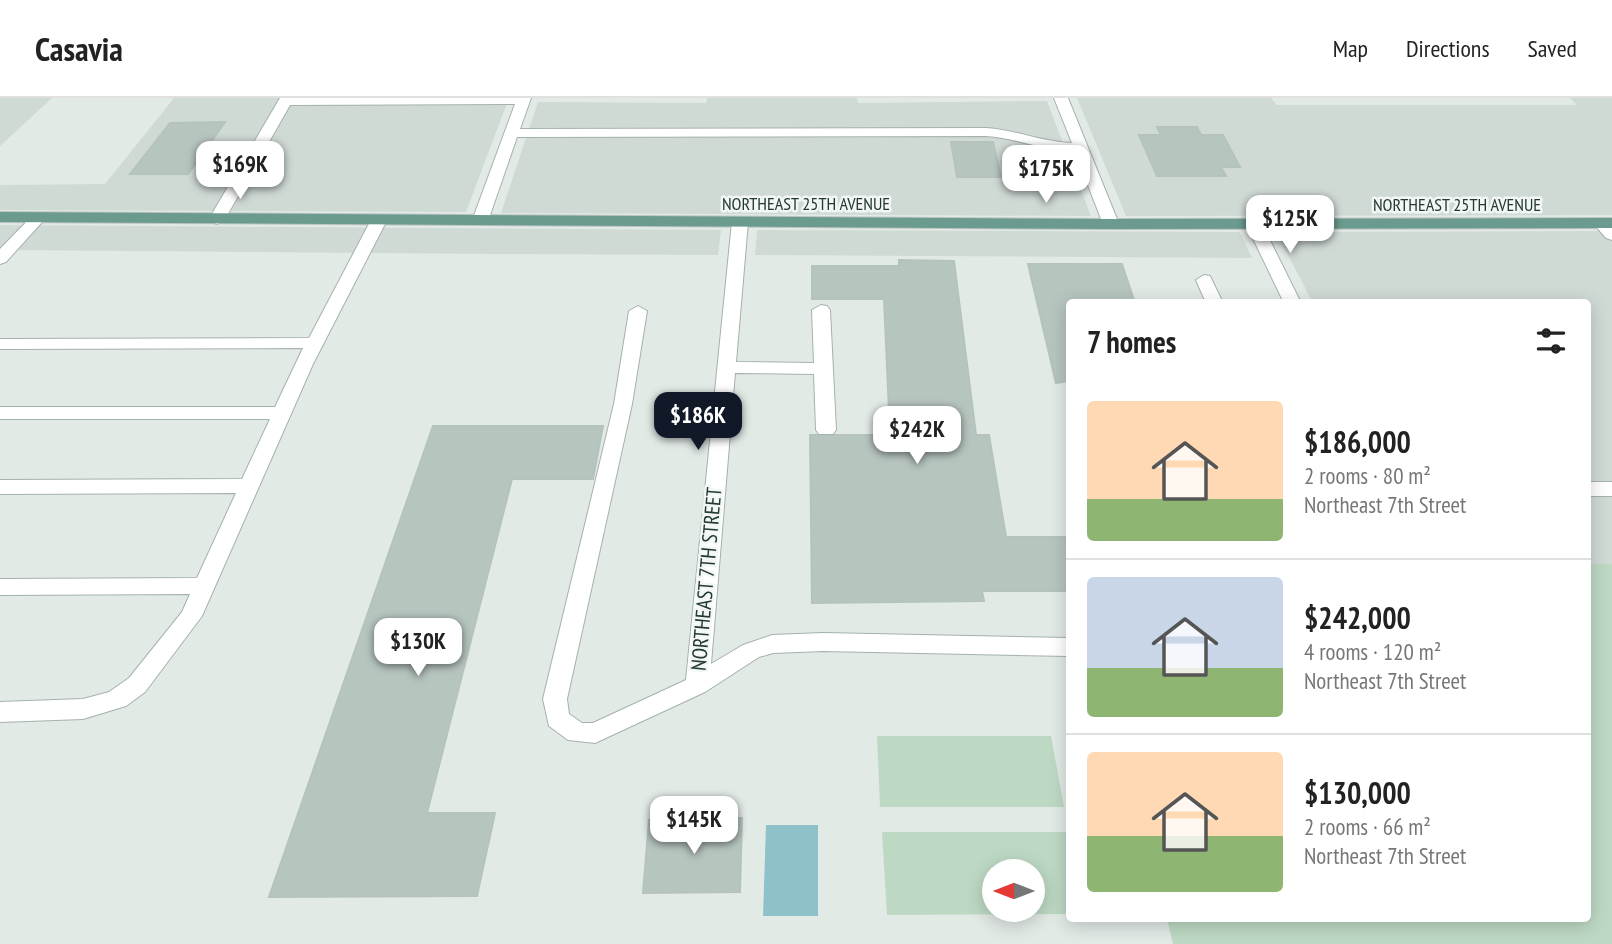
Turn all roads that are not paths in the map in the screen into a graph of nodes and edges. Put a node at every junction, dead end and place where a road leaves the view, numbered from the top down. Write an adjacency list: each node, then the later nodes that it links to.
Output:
1 (1061, 98): 5 (street)
2 (286, 99): 3 (street); 8 (street)
3 (523, 99): 4 (street)
4 (511, 133): 5 (street); 10 (street)
5 (1081, 148): 12 (street)
6 (0, 217): 7 (main road, NORTHEAST 25TH AVENUE)
7 (38, 218): 8 (main road, NORTHEAST 25TH AVENUE); 15 (street)
8 (217, 219): 9 (main road, NORTHEAST 25TH AVENUE)
9 (379, 220): 10 (main road, NORTHEAST 25TH AVENUE); 21 (street)
10 (480, 221): 11 (main road, NORTHEAST 25TH AVENUE)
11 (740, 222): 12 (main road, NORTHEAST 25TH AVENUE); 23 (street, NORTHEAST 7TH STREET)
12 (1111, 224): 13 (main road, NORTHEAST 25TH AVENUE)
13 (1254, 224): 14 (main road, NORTHEAST 25TH AVENUE); 18 (street)
14 (1608, 227)
15 (0, 259)
16 (1205, 280): 17 (street)
17 (1212, 299)
18 (1291, 299)
19 (821, 310): 24 (street)
20 (638, 311): 35 (street)
21 (314, 343): 22 (street); 26 (street)
22 (0, 344)
23 (726, 368): 24 (street); 35 (street, NORTHEAST 7TH STREET)
24 (823, 369): 27 (street)
25 (0, 413): 26 (street)
26 (282, 413): 28 (street)
27 (826, 430)
28 (249, 486): 29 (street); 32 (street)
29 (0, 487)
30 (1591, 489): 31 (street)
31 (1612, 489)
32 (205, 586): 33 (street); 36 (street)
33 (0, 587)
34 (1066, 647): 35 (street)
35 (696, 685)
36 (0, 712)

